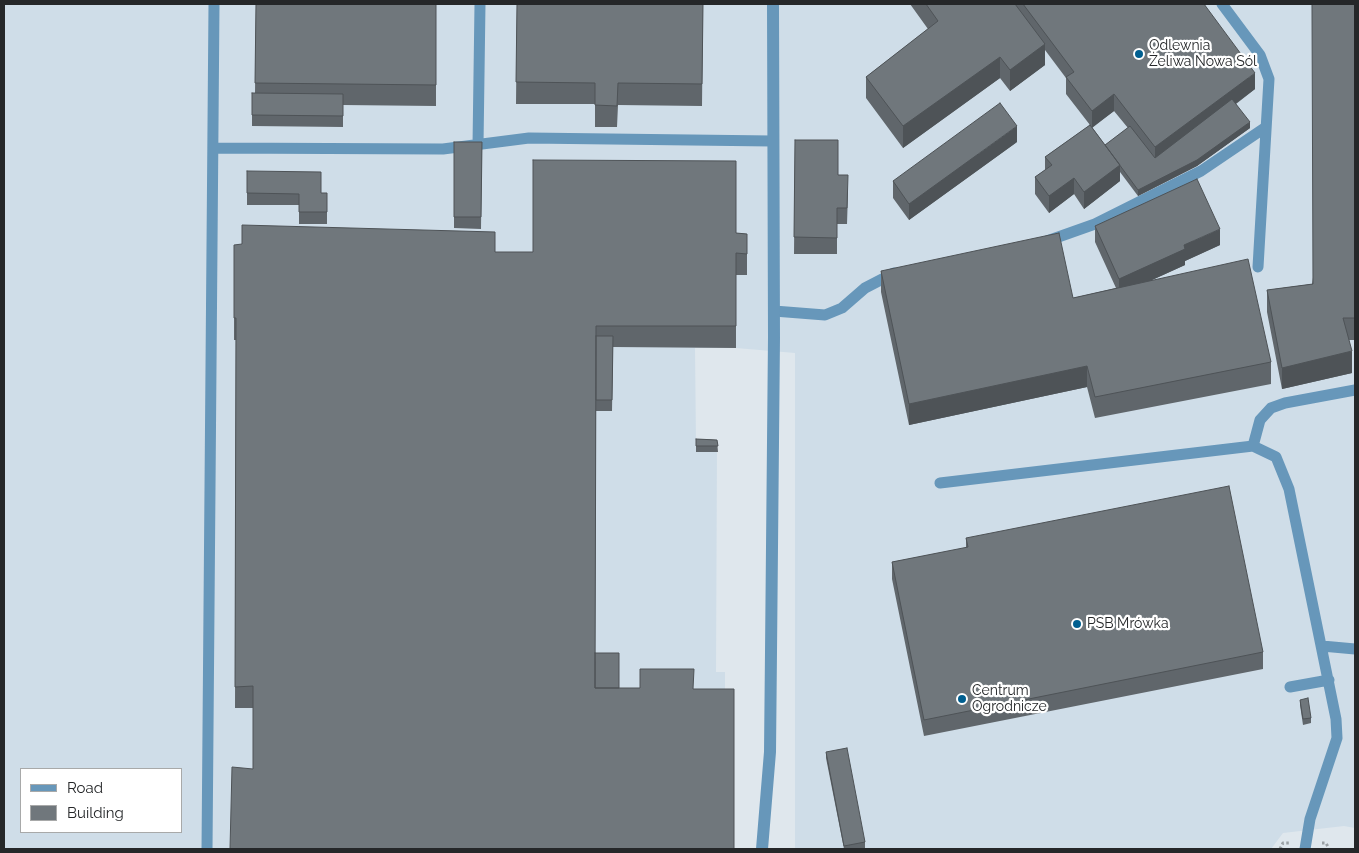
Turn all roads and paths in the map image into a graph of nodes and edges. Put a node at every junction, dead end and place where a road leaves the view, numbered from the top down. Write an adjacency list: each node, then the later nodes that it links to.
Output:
1 (214, 4): 8 (lane)
2 (480, 4): 7 (lane)
3 (773, 4): 6 (street)
4 (1222, 4): 5 (lane)
5 (1266, 127): 9 (lane); 10 (lane)
6 (772, 141): 7 (lane); 12 (street)
7 (478, 145): 8 (lane)
8 (213, 148): 20 (lane)
9 (1037, 243)
10 (1258, 267)
11 (904, 270): 12 (lane)
12 (774, 311): 21 (street)
13 (1355, 390): 14 (lane)
14 (1253, 446): 15 (lane); 16 (lane)
15 (940, 483)
16 (1322, 646): 17 (lane); 18 (lane)
17 (1355, 650)
18 (1329, 680): 19 (lane); 22 (lane)
19 (1290, 687)
20 (207, 849)
21 (762, 849)
22 (1305, 849)

